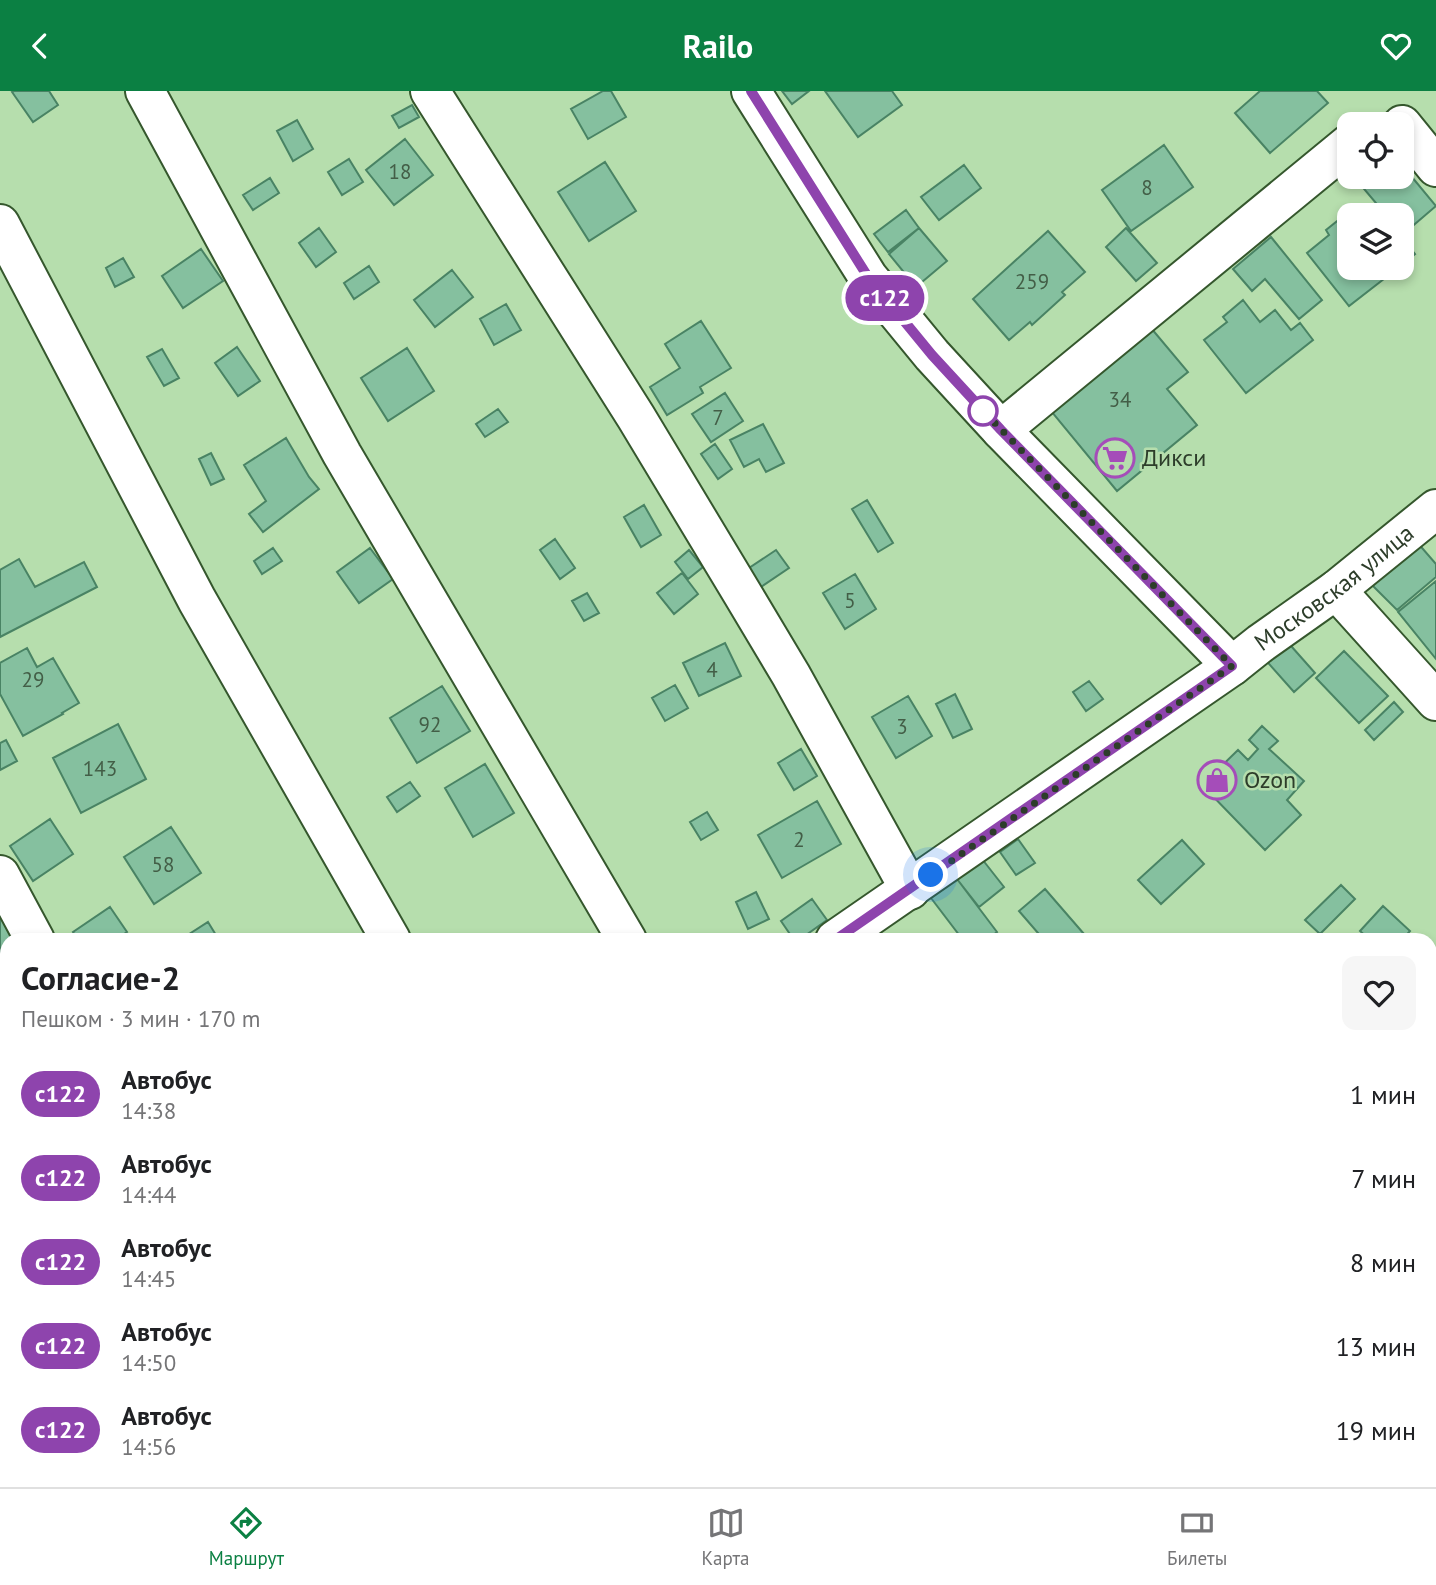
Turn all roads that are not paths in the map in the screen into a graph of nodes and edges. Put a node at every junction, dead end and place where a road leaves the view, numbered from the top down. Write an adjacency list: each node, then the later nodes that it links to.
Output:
1 (145, 91): 17 (street)
2 (430, 91): 14 (street)
3 (751, 91): 8 (street)
4 (1414, 141): 6 (street)
5 (1337, 153): 8 (street)
6 (1436, 167)
7 (0, 225): 16 (street)
8 (1001, 430): 11 (street)
9 (1436, 509): 10 (street, Московская улица)
10 (1336, 590): 11 (street, Московская улица); 12 (street)
11 (1232, 666): 14 (street, Московская улица)
12 (1436, 701)
13 (0, 875): 15 (street)
14 (910, 890): 18 (street, Московская улица)
15 (31, 933)
16 (387, 933)
17 (623, 933)
18 (846, 933)

